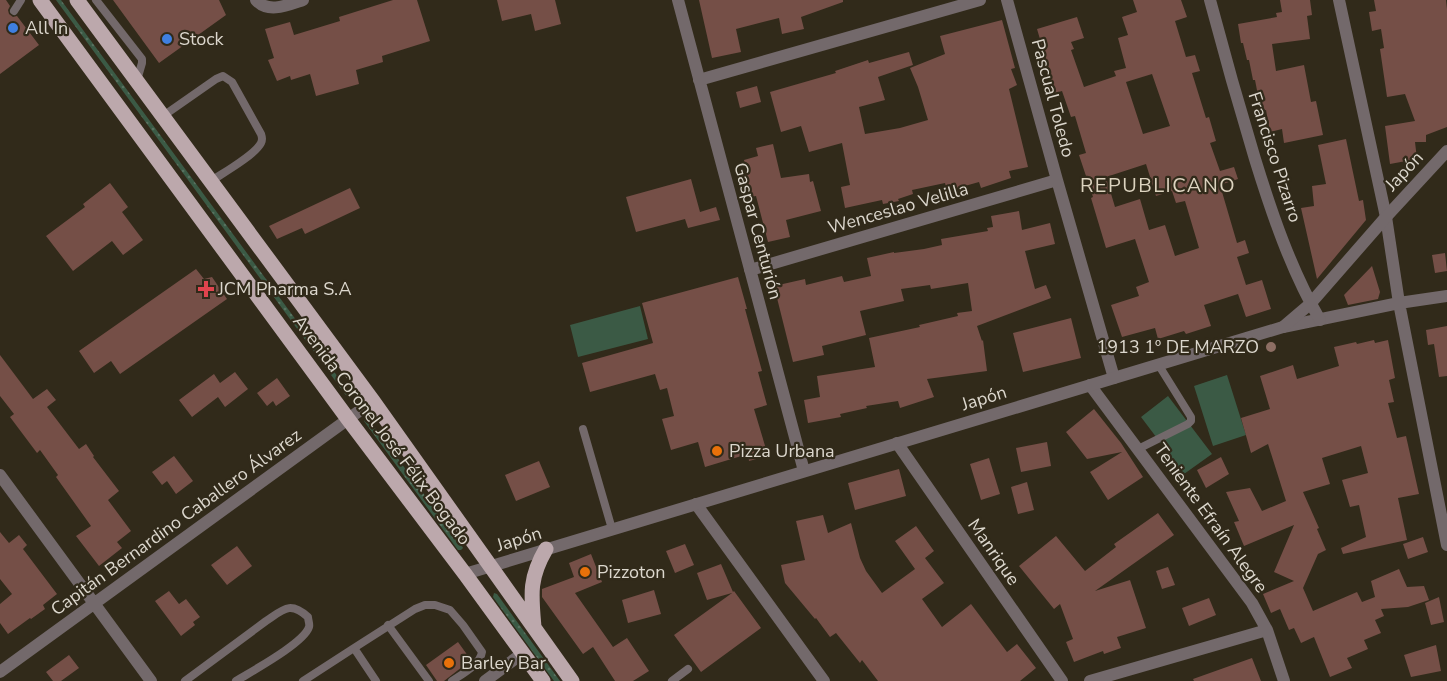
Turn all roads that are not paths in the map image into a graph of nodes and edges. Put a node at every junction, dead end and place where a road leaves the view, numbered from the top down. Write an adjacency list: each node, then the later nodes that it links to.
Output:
1 (21, 0): 12 (lane)
2 (40, 0): 30 (main road, Avenida Coronel José Félix Bogado)
3 (77, 0): 13 (main road, Avenida Coronel José Félix Bogado)
4 (96, 0): 13 (lane)
5 (255, 0): 6 (street)
6 (303, 0)
7 (678, 0): 14 (street, Gaspar Centurión)
8 (980, 0): 14 (street)
9 (1007, 0): 17 (street, Pascual Toledo)
10 (1210, 0): 23 (street, Francisco Pizarro)
11 (1339, 0): 19 (street)
12 (14, 11)
13 (137, 80): 15 (main road, Avenida Coronel José Félix Bogado)
14 (699, 80): 20 (street, Gaspar Centurión)
15 (163, 116): 18 (main road, Avenida Coronel José Félix Bogado); 18 (lane)
16 (1447, 151): 19 (street, Japón)
17 (1057, 180): 20 (street, Wenceslao Velilla); 27 (street, Pascual Toledo)
18 (211, 181): 29 (main road, Avenida Coronel José Félix Bogado)
19 (1386, 217): 22 (street); 23 (street, Japón)
20 (750, 270): 34 (street, Gaspar Centurión)
21 (1447, 296): 22 (street)
22 (1399, 303): 24 (street); 38 (street)
23 (1310, 304): 24 (street, Francisco Pizarro); 25 (street, Japón)
24 (1320, 320): 25 (street)
25 (1283, 327): 26 (street, Japón)
26 (1158, 364): 27 (street, Japón); 33 (lane)
27 (1114, 378): 28 (street, Japón)
28 (1090, 385): 32 (street, Japón); 33 (street, Teniente Efraín Alegre)
29 (373, 401): 30 (street, Capitán Bernardino Caballero Álvarez); 40 (main road, Avenida Coronel José Félix Bogado)
30 (348, 419): 41 (main road, Avenida Coronel José Félix Bogado); 42 (street, Capitán Bernardino Caballero Álvarez)
31 (583, 429): 37 (lane)
32 (897, 443): 34 (street, Japón); 62 (street, Manrique)
33 (1138, 449): 45 (street, Teniente Efraín Alegre)
34 (804, 471): 36 (street, Japón)
35 (0, 475): 42 (street)
36 (696, 504): 37 (street, Japón); 61 (street)
37 (612, 529): 39 (street, Japón)
38 (1447, 545)
39 (546, 549): 40 (street, Japón); 44 (main road)
40 (489, 566): 41 (street, Japón); 44 (main road, Avenida Coronel José Félix Bogado)
41 (465, 574): 47 (main road, Avenida Coronel José Félix Bogado)
42 (94, 603): 49 (street, Capitán Bernardino Caballero Álvarez); 50 (street)
43 (388, 625): 46 (lane); 55 (lane); 56 (lane)
44 (534, 627): 59 (main road, Avenida Coronel José Félix Bogado)
45 (1267, 630): 63 (street); 64 (street, Teniente Efraín Alegre)
46 (354, 648): 53 (lane); 54 (lane)
47 (523, 653): 57 (street); 58 (main road, Avenida Coronel José Félix Bogado)
48 (688, 669): 60 (lane)
49 (0, 672)
50 (151, 681)
51 (186, 681): 52 (lane)
52 (236, 681)
53 (303, 681)
54 (376, 681)
55 (429, 681)
56 (452, 681)
57 (485, 681)
58 (543, 681)
59 (572, 681)
60 (672, 681)
61 (824, 681)
62 (1062, 681)
63 (1090, 681)
64 (1284, 681)

